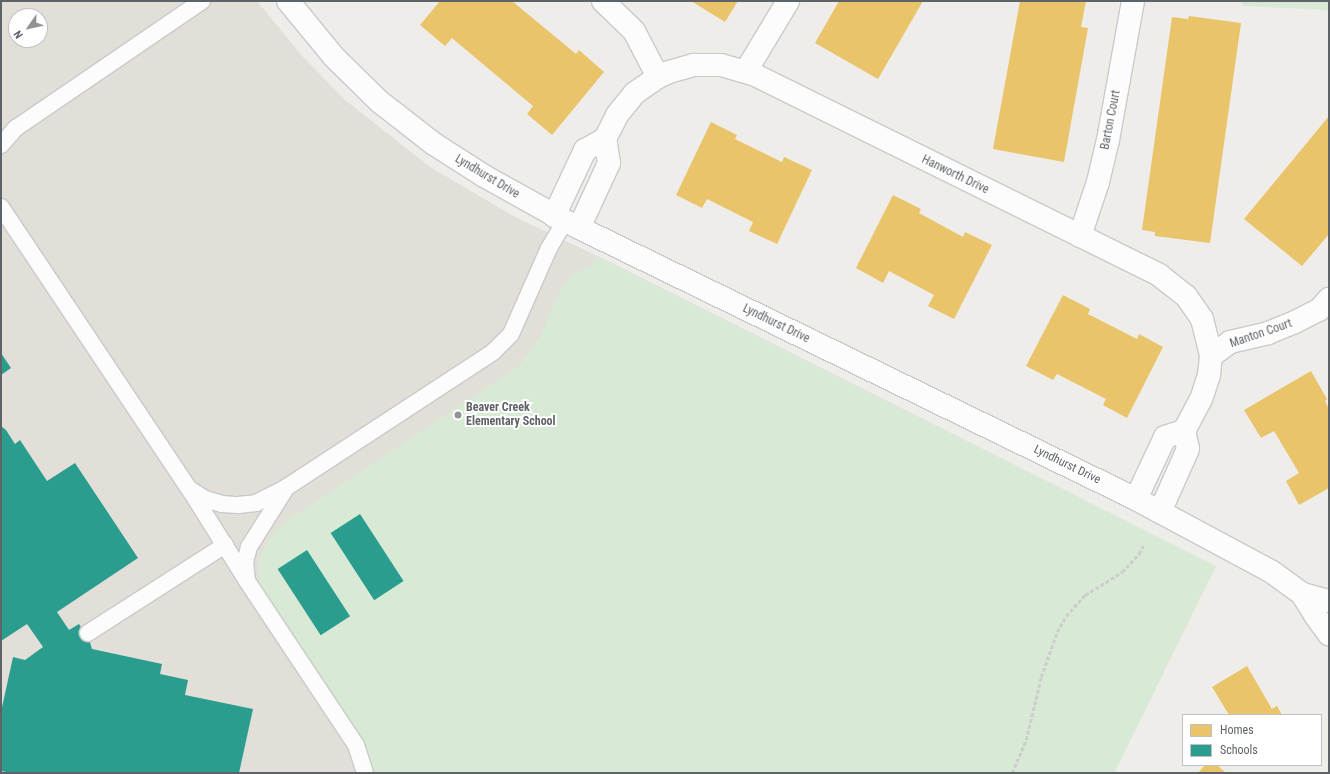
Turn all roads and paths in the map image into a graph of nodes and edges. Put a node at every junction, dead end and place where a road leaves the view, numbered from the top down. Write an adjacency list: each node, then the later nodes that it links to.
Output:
1 (202, 1): 8 (lane)
2 (288, 1): 10 (street, Lyndhurst Drive)
3 (603, 1): 7 (street)
4 (788, 1): 6 (street)
5 (1133, 1): 11 (street, Barton Court)
6 (746, 71): 7 (street, Hanworth Drive); 11 (street, Hanworth Drive)
7 (658, 77): 10 (street, Hanworth Drive)
8 (1, 145)
9 (1, 207): 16 (lane)
10 (566, 222): 15 (lane); 17 (street, Lyndhurst Drive)
11 (1080, 236): 13 (street, Hanworth Drive)
12 (1326, 311): 13 (street, Manton Court)
13 (1211, 356): 14 (street, Hanworth Drive)
14 (1184, 431): 17 (street); 18 (street)
15 (287, 487): 16 (lane); 21 (lane)
16 (190, 490): 19 (lane)
17 (1136, 499): 18 (street, Lyndhurst Drive)
18 (1160, 512): 22 (street, Lyndhurst Drive)
19 (224, 545): 21 (lane); 24 (lane)
20 (1143, 546): 27 (path)
21 (247, 581): 26 (lane)
22 (1302, 594): 23 (street, Lyndhurst Drive); 25 (street, Lyndhurst Drive)
23 (1329, 601)
24 (88, 633)
25 (1329, 634)
26 (365, 773)
27 (1012, 773)

